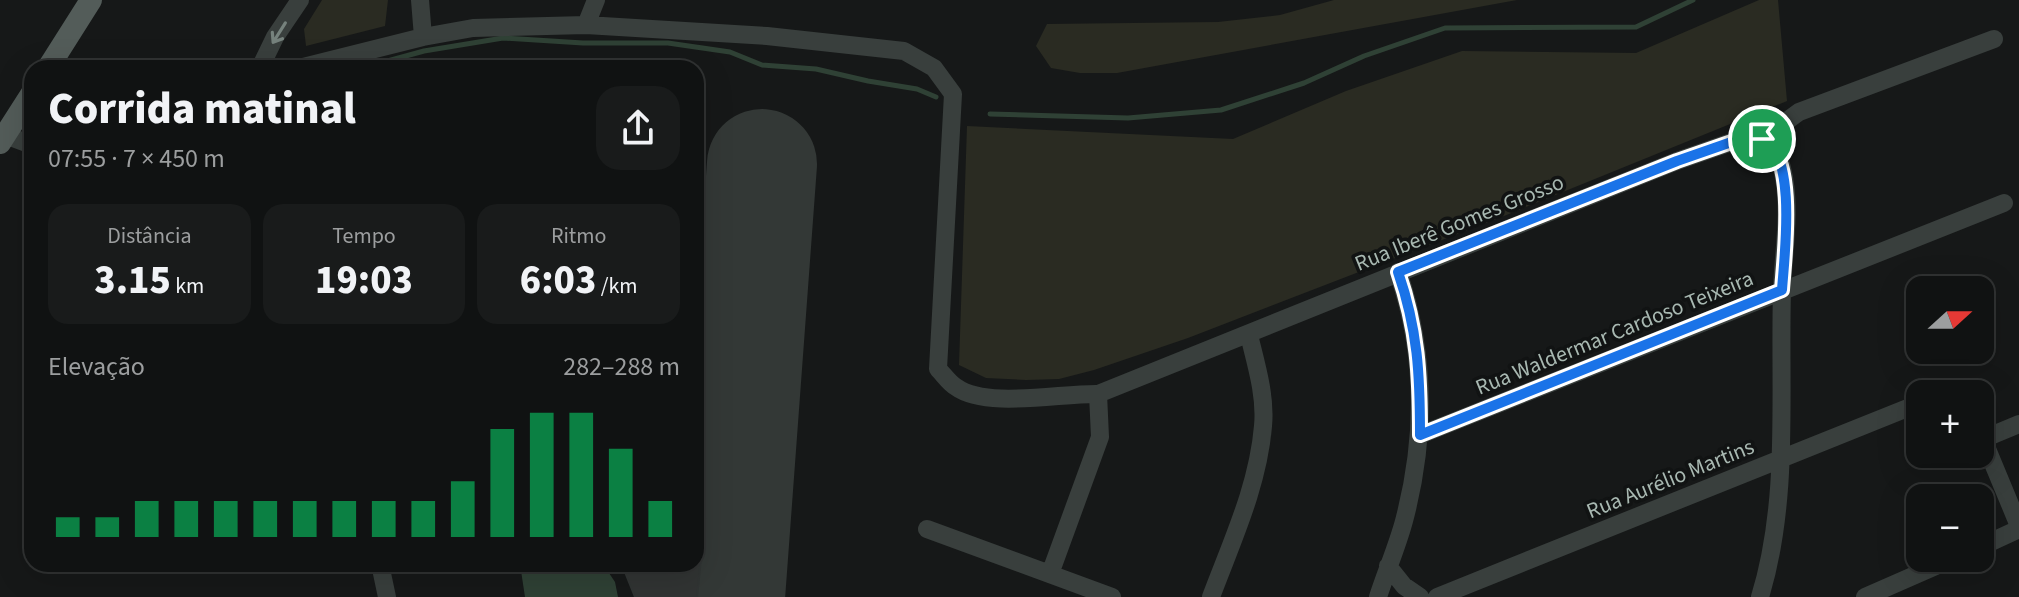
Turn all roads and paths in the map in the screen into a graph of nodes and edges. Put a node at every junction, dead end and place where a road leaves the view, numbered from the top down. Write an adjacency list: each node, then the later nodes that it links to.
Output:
1 (91, 0): 8 (main road)
2 (300, 0): 9 (street, one-way to 9)
3 (420, 0): 6 (street)
4 (596, 0): 5 (street)
5 (586, 25): 6 (street); 19 (street, Rua Iberê Gomes Grosso)
6 (423, 37): 10 (street)
7 (1994, 39): 13 (street, Rua Iberê Gomes Grosso)
8 (53, 60)
9 (264, 60)
10 (331, 60)
11 (24, 106): 12 (main road)
12 (3, 139): 14 (street)
13 (1762, 139): 16 (street, Rua Iberê Gomes Grosso); 17 (street)
14 (24, 143)
15 (2004, 203): 17 (street, Rua Waldermar Cardoso Teixeira)
16 (1398, 272): 18 (street, Rua Iberê Gomes Grosso); 23 (street)
17 (1782, 290): 23 (street, Rua Waldermar Cardoso Teixeira); 24 (street)
18 (1249, 335): 19 (street, Rua Iberê Gomes Grosso); 35 (street)
19 (1098, 394): 32 (street)
20 (1906, 409): 24 (street, Rua Aurélio Martins)
21 (2019, 424): 22 (street)
22 (1994, 432)
23 (1420, 435): 29 (street)
24 (1780, 460): 38 (street, Rua Aurélio Martins); 39 (street)
25 (1994, 466): 26 (street)
26 (2019, 528): 28 (street)
27 (927, 529): 32 (street)
28 (1994, 540)
29 (1388, 566): 36 (street); 37 (street)
30 (382, 572): 33 (street)
31 (1922, 572): 40 (street)
32 (1050, 574): 34 (street)
33 (387, 597)
34 (1112, 597)
35 (1211, 597)
36 (1378, 597)
37 (1420, 597)
38 (1437, 597)
39 (1760, 597)
40 (1865, 597)

